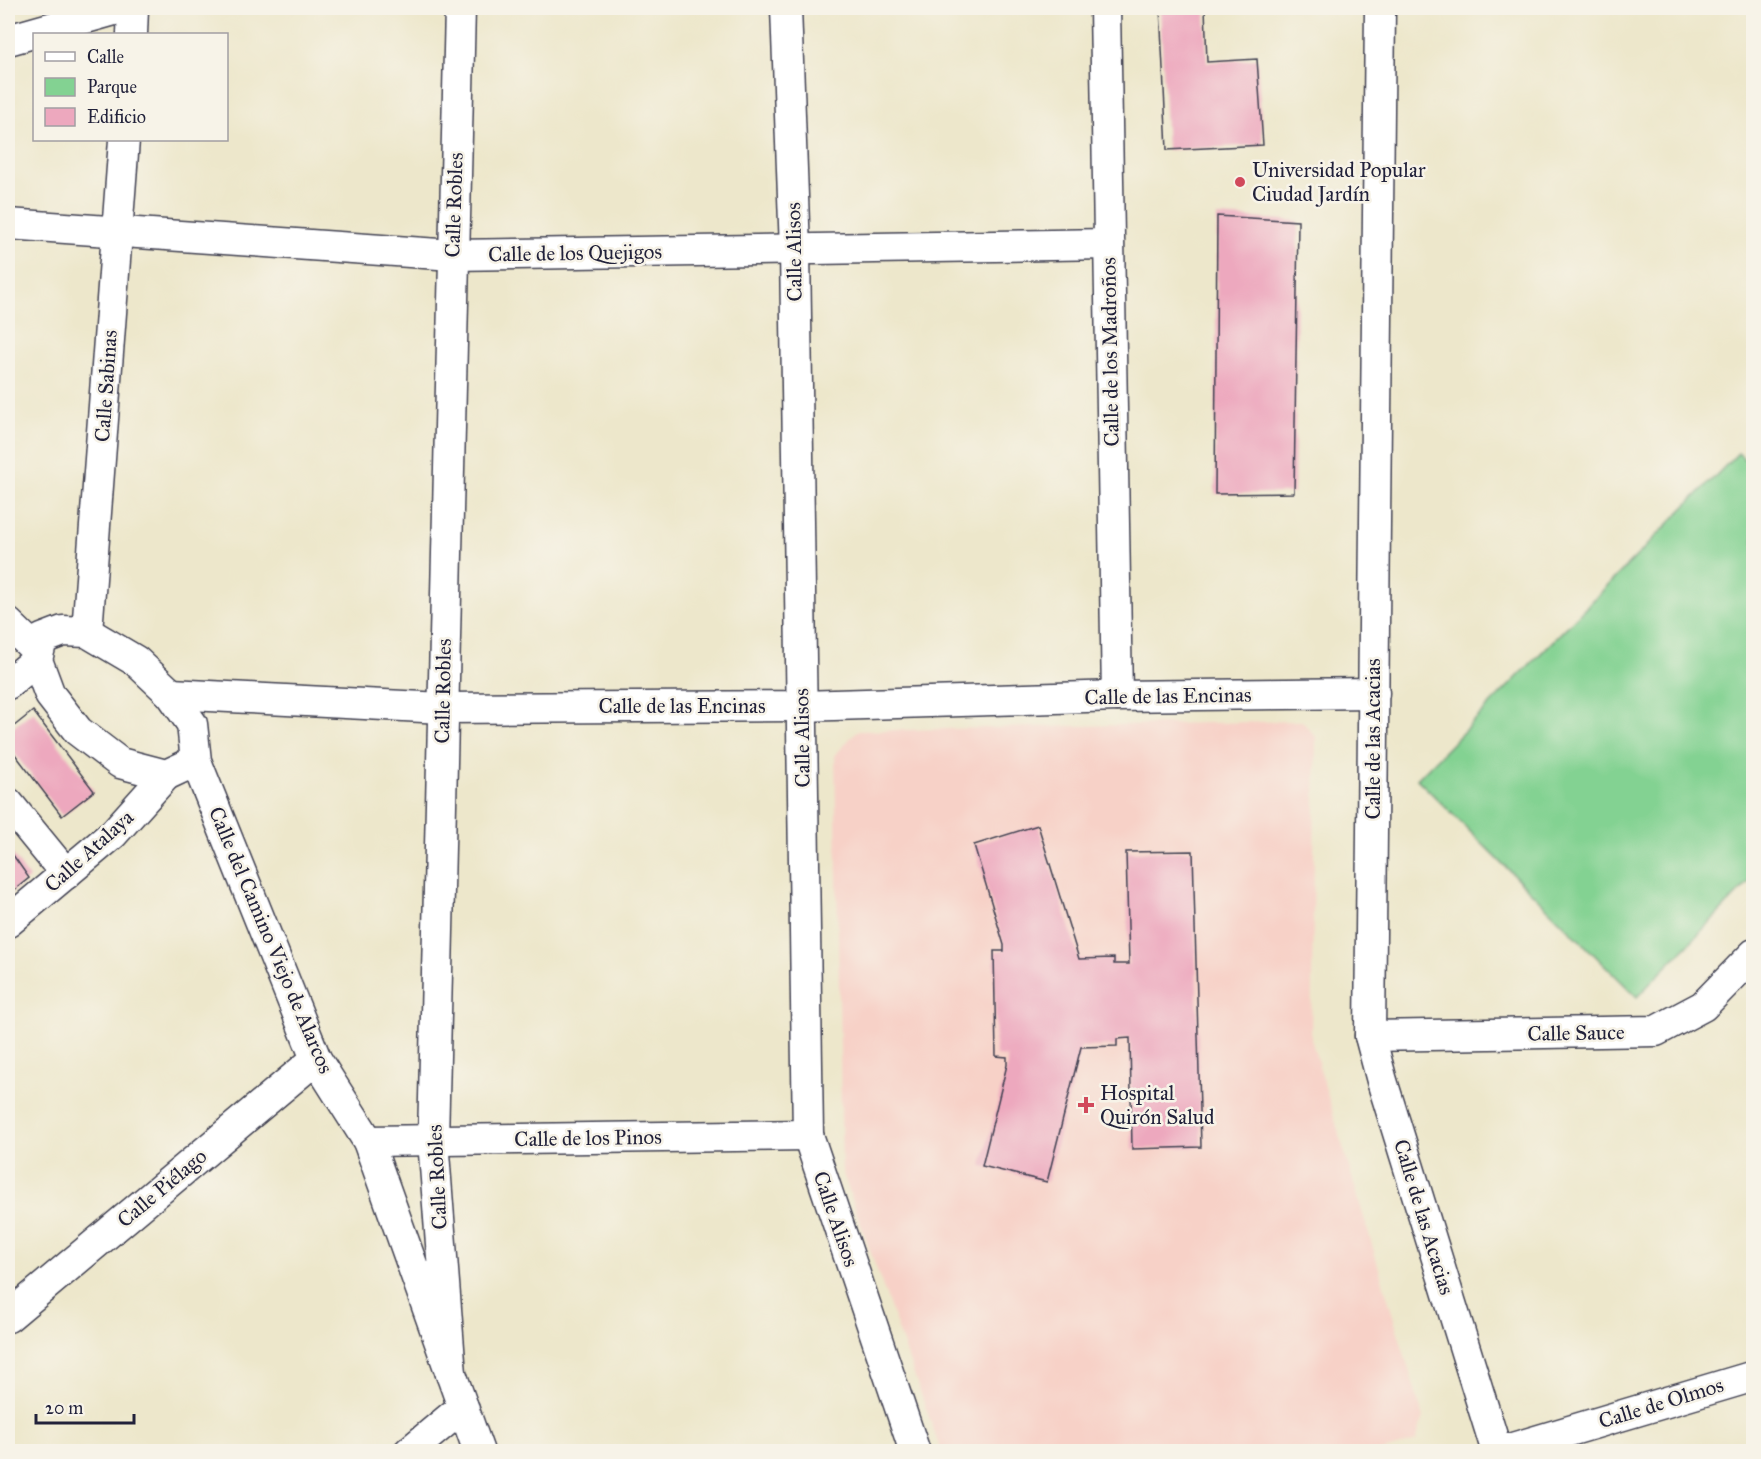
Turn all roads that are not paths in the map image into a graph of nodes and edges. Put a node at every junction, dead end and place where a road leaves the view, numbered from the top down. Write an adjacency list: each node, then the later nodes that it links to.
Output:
1 (121, 8): 8 (street)
2 (134, 8): 7 (street)
3 (460, 8): 14 (street, Calle Robles)
4 (786, 8): 13 (street, Calle Alisos)
5 (1105, 8): 12 (street, Calle de los Madroños)
6 (1380, 8): 19 (street, Calle de las Acacias)
7 (132, 33)
8 (8, 40)
9 (124, 141): 11 (street, Calle Sabinas)
10 (8, 224): 11 (street, Calle de los Quejigos)
11 (117, 231): 14 (street, Calle de los Quejigos); 16 (street, Calle Sabinas)
12 (1108, 244): 13 (street, Calle de los Quejigos); 21 (street, Calle de los Madroños)
13 (795, 249): 14 (street, Calle de los Quejigos); 22 (street, Calle Alisos)
14 (453, 255): 23 (street, Calle Robles)
15 (8, 623): 17 (street)
16 (87, 632): 17 (street); 20 (street, Calle del Camino Viejo de Alarcos)
17 (37, 656): 18 (street); 25 (street)
18 (8, 684)
19 (1374, 693): 21 (street, Calle de las Encinas); 30 (street, Calle de las Acacias)
20 (171, 694): 23 (street, Calle de las Encinas); 24 (street, Calle del Camino Viejo de Alarcos)
21 (1117, 696): 22 (street, Calle de las Encinas)
22 (801, 706): 23 (street, Calle de las Encinas); 32 (street, Calle Alisos)
23 (443, 708): 33 (street, Calle Robles)
24 (196, 761): 25 (street); 31 (street, Calle del Camino Viejo de Alarcos)
25 (166, 775): 27 (street, Calle Atalaya)
26 (8, 803): 27 (street)
27 (66, 874): 28 (street, Calle Atalaya)
28 (8, 922)
29 (1754, 954): 30 (street, Calle Sauce)
30 (1371, 1036): 42 (street, Calle de las Acacias)
31 (316, 1059): 34 (street, Calle del Camino Viejo de Alarcos); 35 (street, Calle Piélago)
32 (808, 1135): 33 (street, Calle de los Pinos); 41 (street, Calle Alisos)
33 (433, 1140): 34 (street, Calle de los Pinos); 36 (street, Calle Robles)
34 (368, 1141): 36 (street, Calle del Camino Viejo de Alarcos)
35 (8, 1317)
36 (452, 1374): 38 (street, Calle del Camino Viejo de Alarcos)
37 (1754, 1376): 42 (street, Calle de Olmos)
38 (463, 1407): 39 (street); 40 (street, Calle del Camino Viejo de Alarcos)
39 (409, 1452)
40 (479, 1452)
41 (915, 1452)
42 (1498, 1452)

